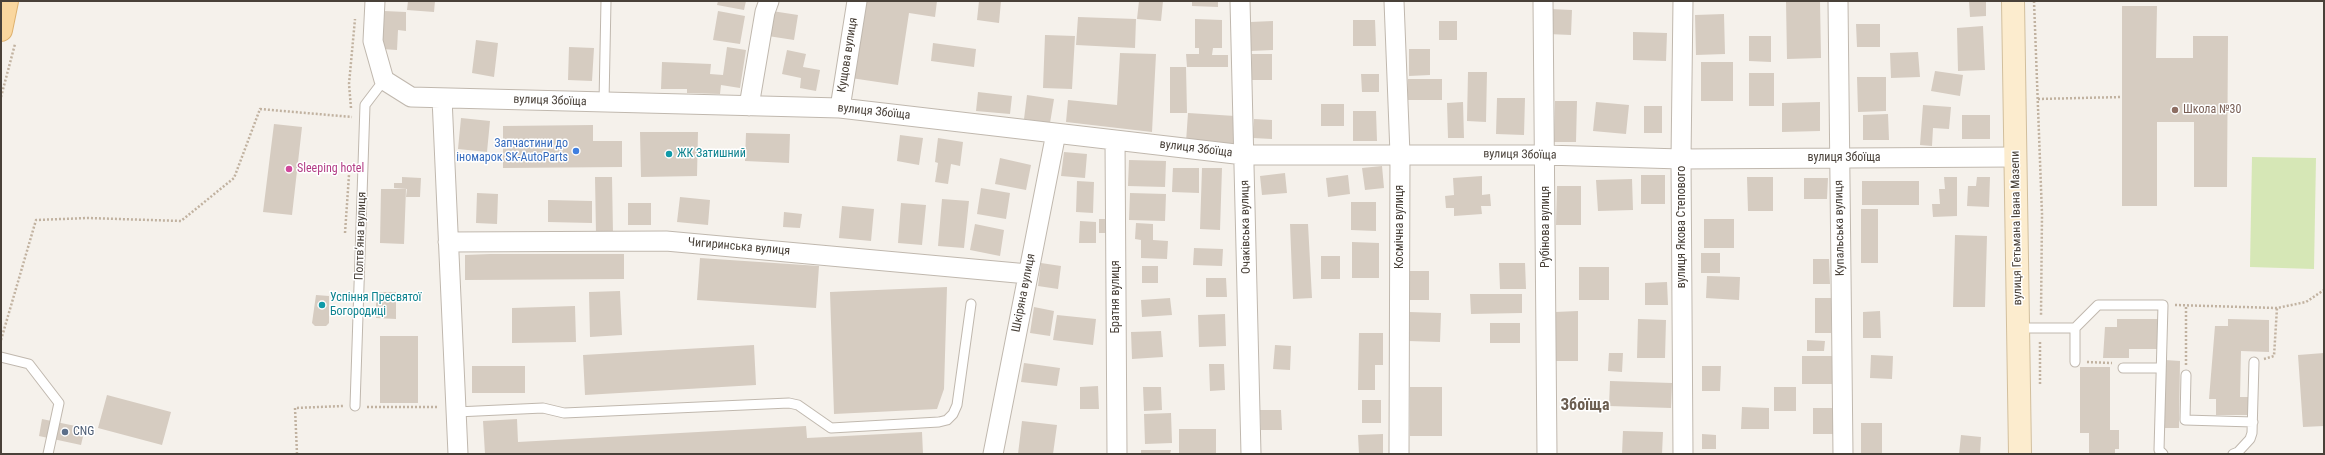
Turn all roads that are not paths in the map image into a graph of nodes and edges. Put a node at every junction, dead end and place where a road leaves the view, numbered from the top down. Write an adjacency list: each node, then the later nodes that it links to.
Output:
1 (7, 1): 12 (main road)
2 (376, 1): 13 (street)
3 (606, 1): 15 (lane)
4 (769, 1): 16 (street)
5 (857, 1): 17 (street, Кущова вулиця)
6 (1240, 1): 21 (street, Очаківська вулиця)
7 (1394, 1): 20 (street, Космічна вулиця)
8 (1543, 1): 22 (street, Рубінова вулиця)
9 (1683, 1): 25 (street, вулиця Якова Степового)
10 (1838, 1): 24 (street, Купальська вулиця)
11 (2013, 1): 23 (main road, вулиця Гетьмана Івана Мазепи)
12 (9, 34)
13 (384, 80): 14 (street, вулиця Збоїща); 37 (lane, Полтвʼяна вулиця)
14 (442, 98): 15 (street, вулиця Збоїща); 26 (street)
15 (604, 102): 16 (street, вулиця Збоїща)
16 (749, 106): 17 (street, вулиця Збоїща)
17 (840, 108): 18 (street, вулиця Збоїща)
18 (1056, 133): 19 (street, вулиця Збоїща); 27 (street, Шкіряна вулиця)
19 (1115, 140): 21 (street, вулиця Збоїща); 43 (street, Братня вулиця)
20 (1400, 154): 21 (street, вулиця Збоїща); 22 (street, вулиця Збоїща); 45 (street, Космічна вулиця)
21 (1244, 155): 44 (street, Очаківська вулиця)
22 (1545, 155): 25 (street, вулиця Збоїща); 46 (street, Рубінова вулиця)
23 (2015, 157): 24 (street, вулиця Збоїща); 29 (main road, вулиця Гетьмана Івана Мазепи)
24 (1840, 158): 25 (street, вулиця Збоїща); 48 (street, Купальська вулиця)
25 (1682, 159): 47 (street, вулиця Якова Степового)
26 (448, 242): 27 (street, Чигиринська вулиця); 38 (street)
27 (1028, 274): 42 (street, Шкіряна вулиця)
28 (972, 304): 38 (lane)
29 (2019, 328): 30 (lane); 49 (main road, вулиця Гетьмана Івана Мазепи)
30 (2075, 328): 32 (lane); 35 (lane)
31 (1, 357): 40 (lane)
32 (2075, 362)
33 (2254, 362): 39 (lane)
34 (2123, 368): 35 (lane)
35 (2162, 368): 50 (lane)
36 (2186, 375): 39 (lane)
37 (355, 406)
38 (456, 410): 41 (street)
39 (2253, 422): 51 (lane)
40 (48, 454)
41 (458, 454)
42 (993, 454)
43 (1117, 454)
44 (1251, 454)
45 (1399, 454)
46 (1547, 454)
47 (1683, 454)
48 (1843, 454)
49 (2020, 454)
50 (2163, 454)
51 (2233, 454)

